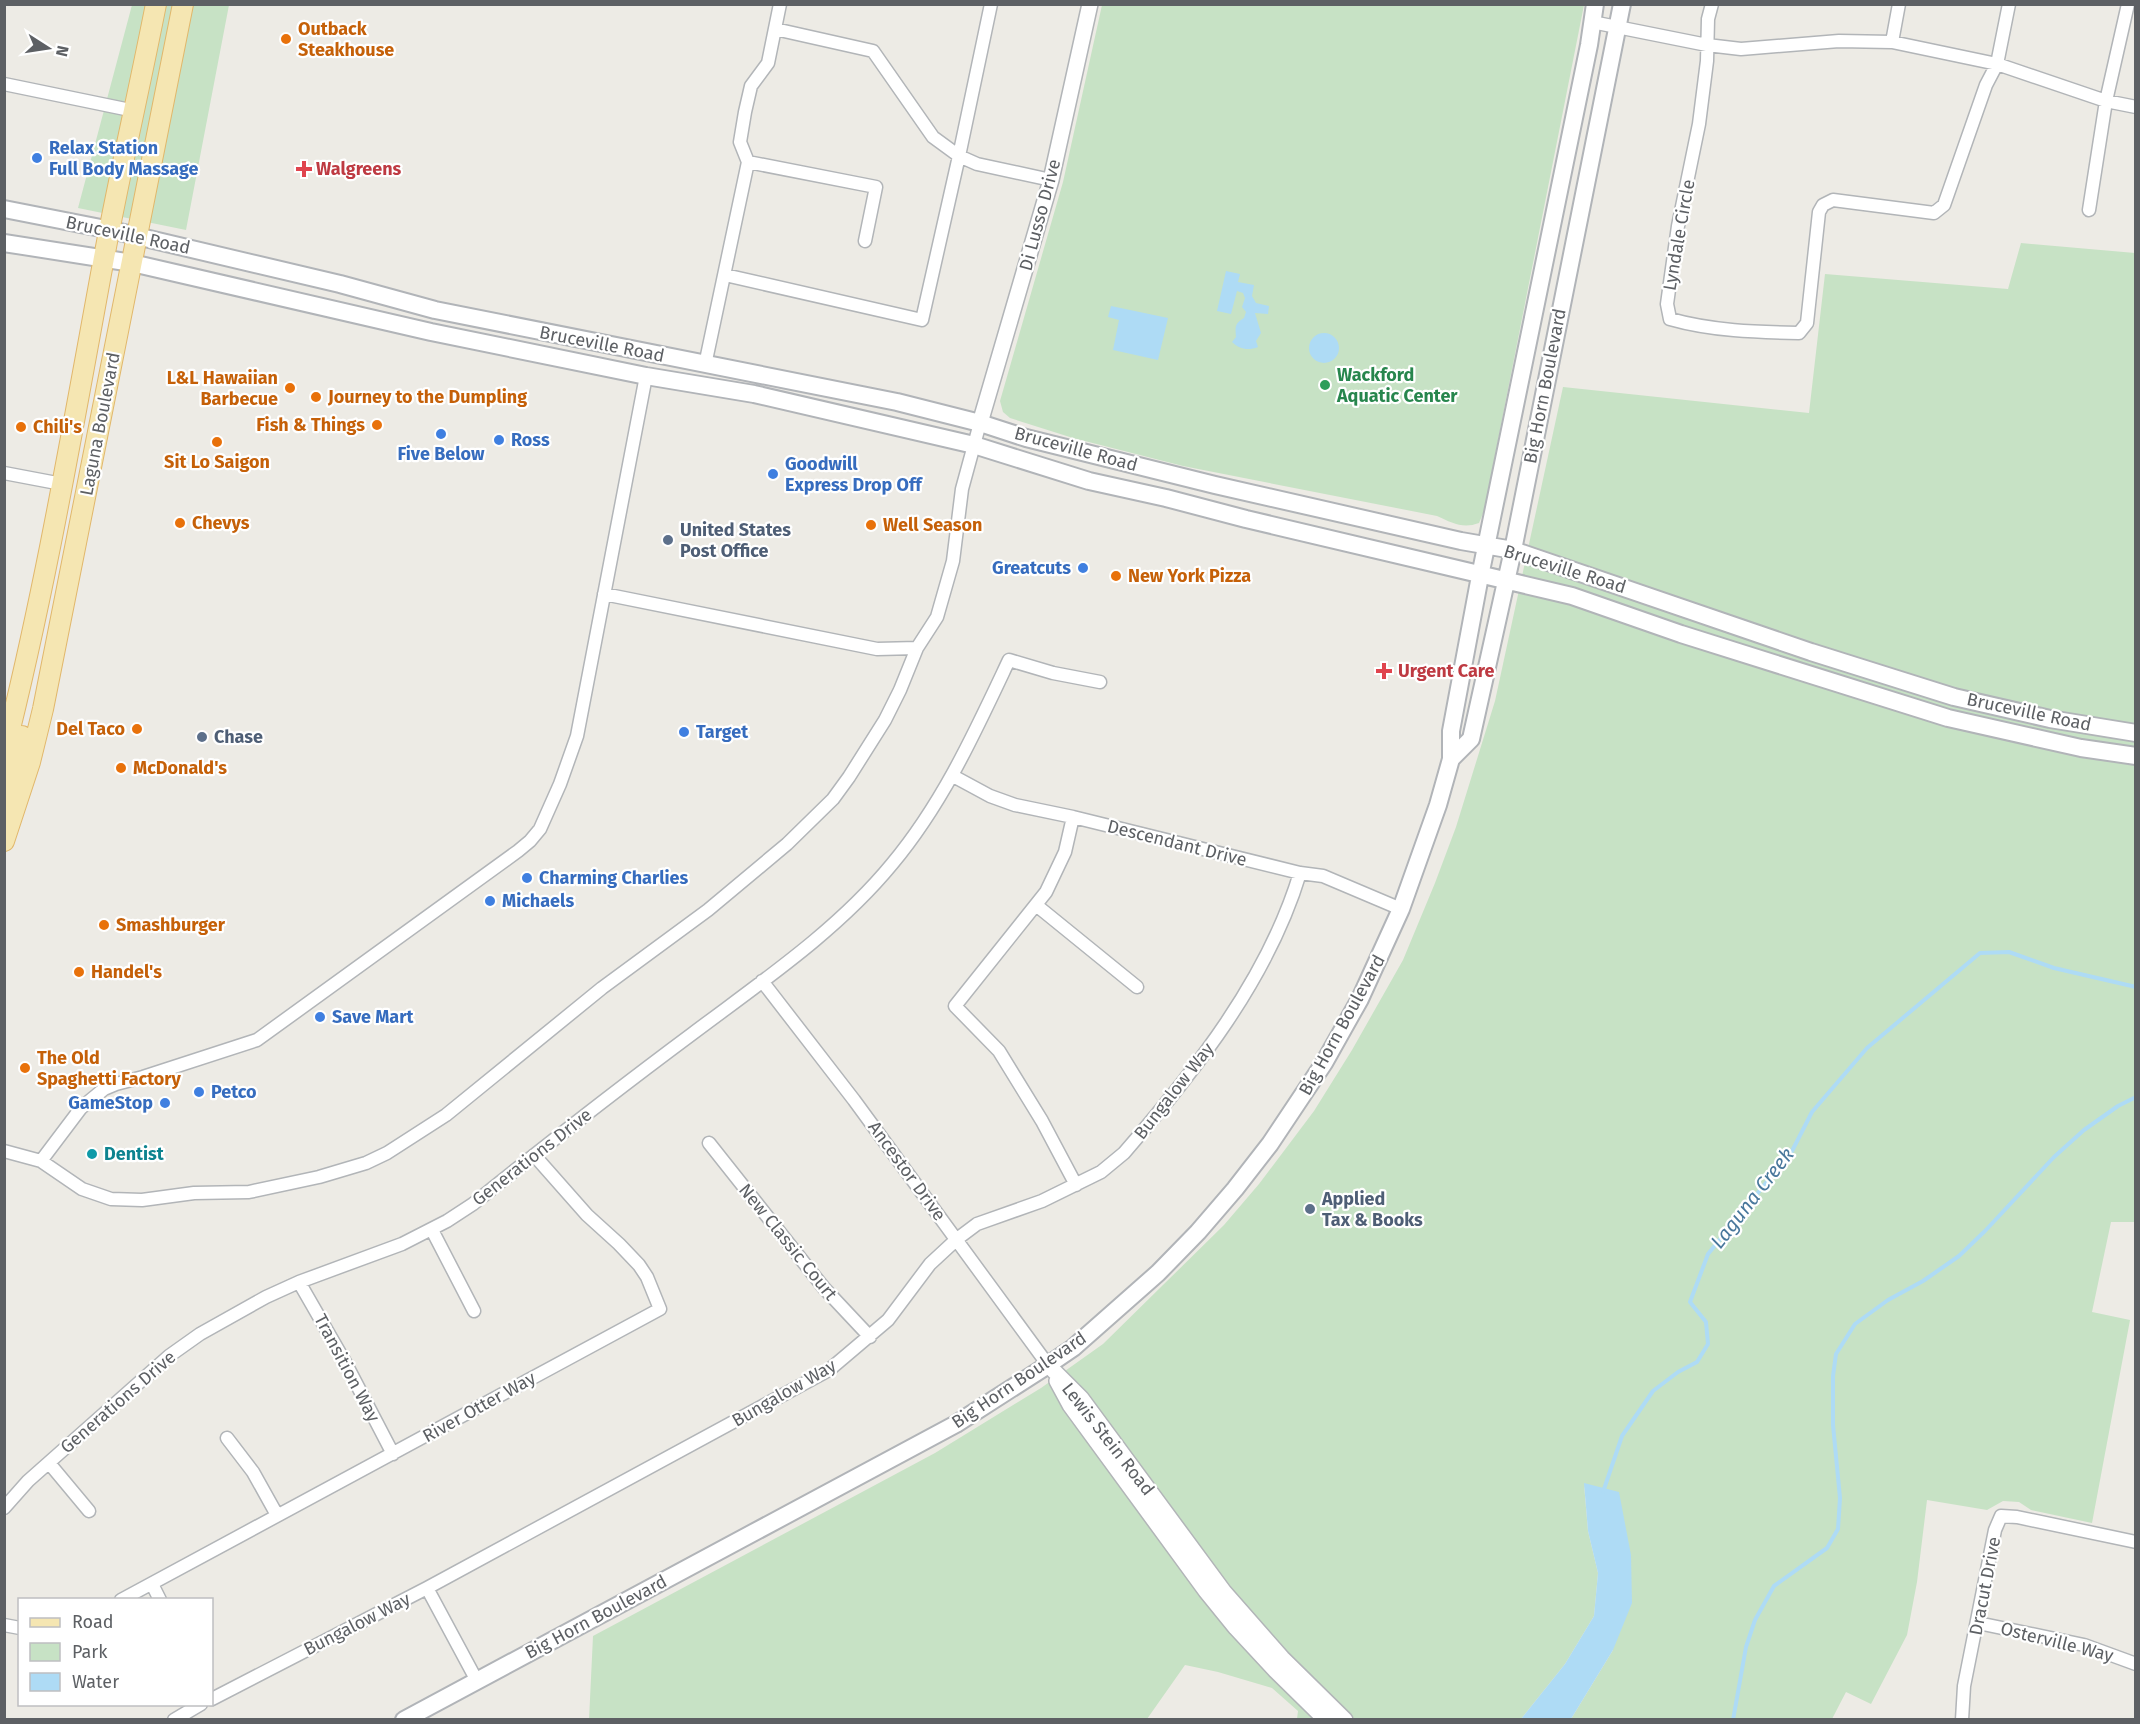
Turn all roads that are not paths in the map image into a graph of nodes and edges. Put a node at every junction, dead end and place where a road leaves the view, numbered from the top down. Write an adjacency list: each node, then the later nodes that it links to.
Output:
1 (156, 4): 21 (main road, Laguna Boulevard)
2 (183, 4): 28 (main road, Laguna Boulevard)
3 (780, 4): 14 (street)
4 (992, 4): 22 (street)
5 (1090, 4): 24 (street, Di Lusso Drive)
6 (1595, 4): 12 (main road, Big Horn Boulevard)
7 (1622, 4): 13 (main road, Big Horn Boulevard)
8 (1712, 4): 16 (street)
9 (1899, 4): 15 (street)
10 (2010, 4): 17 (street)
11 (2128, 4): 19 (street)
12 (1592, 22): 13 (street); 41 (main road, Big Horn Boulevard)
13 (1617, 28): 16 (street); 42 (main road, Big Horn Boulevard)
14 (775, 30): 22 (street); 23 (street)
15 (1892, 42): 16 (street); 17 (street)
16 (1707, 45): 17 (street, Lyndale Circle)
17 (1997, 64): 19 (street)
18 (4, 84): 21 (street)
19 (2106, 100): 20 (street); 26 (street)
20 (2136, 107)
21 (135, 111): 27 (main road, Laguna Boulevard)
22 (959, 156): 24 (street); 33 (street)
23 (748, 162): 29 (street); 33 (street)
24 (1051, 180): 37 (street, Di Lusso Drive)
25 (4, 209): 27 (main road, Bruceville Road)
26 (2089, 210)
27 (111, 230): 28 (main road, Bruceville Road); 31 (main road, Laguna Boulevard)
28 (137, 236): 32 (main road, Laguna Boulevard); 34 (main road, Bruceville Road)
29 (865, 241)
30 (4, 243): 31 (main road, Bruceville Road)
31 (104, 259): 32 (main road, Bruceville Road); 40 (main road, Laguna Boulevard)
32 (132, 263): 35 (main road, Bruceville Road); 56 (main road, Laguna Boulevard)
33 (725, 274): 34 (street)
34 (705, 364): 36 (main road, Bruceville Road)
35 (646, 376): 36 (main road); 38 (main road, Bruceville Road); 45 (street)
36 (793, 381): 37 (main road, Bruceville Road)
37 (980, 423): 38 (street); 41 (main road, Bruceville Road)
38 (974, 445): 43 (main road, Bruceville Road); 46 (street)
39 (4, 473): 40 (street)
40 (62, 484): 47 (main road, Laguna Boulevard)
41 (1486, 546): 42 (main road, Bruceville Road); 43 (main road, Big Horn Boulevard)
42 (1513, 550): 44 (main road, Big Horn Boulevard); 49 (main road, Bruceville Road)
43 (1480, 576): 44 (main road, Bruceville Road); 52 (main road, Big Horn Boulevard)
44 (1506, 582): 51 (main road, Bruceville Road); 52 (main road, Big Horn Boulevard)
45 (604, 594): 46 (street); 65 (street)
46 (917, 648): 65 (street)
47 (27, 656): 50 (main road, Laguna Boulevard); 54 (main road)
48 (1100, 682): 53 (street, Generations Drive)
49 (2136, 733)
50 (4, 753)
51 (2136, 756)
52 (1451, 759): 59 (main road, Big Horn Boulevard)
53 (953, 776): 55 (street, Descendant Drive); 60 (street, Generations Drive)
54 (4, 796)
55 (1073, 817): 57 (street, Descendant Drive); 58 (street)
56 (7, 829)
57 (1300, 873): 59 (street, Descendant Drive); 66 (street, Bungalow Way)
58 (1036, 905): 61 (street); 66 (street)
59 (1401, 909): 72 (main road, Big Horn Boulevard)
60 (762, 981): 64 (street, Generations Drive); 68 (street, Ancestor Drive)
61 (1137, 987)
62 (709, 1143): 71 (street, New Classic Court)
63 (4, 1151): 65 (street)
64 (534, 1155): 67 (street, Generations Drive); 74 (street, River Otter Way)
65 (41, 1161)
66 (1076, 1185): 68 (street, Bungalow Way)
67 (432, 1230): 69 (street, Generations Drive); 70 (street)
68 (957, 1239): 71 (street, Bungalow Way); 72 (street, Ancestor Drive)
69 (298, 1282): 74 (street, Transition Way); 75 (street, Generations Drive)
70 (474, 1311)
71 (870, 1336): 81 (street, Bungalow Way)
72 (1048, 1365): 86 (main road, Big Horn Boulevard); 91 (street, Lewis Stein Road); 92 (street, Lewis Stein Road)
73 (227, 1438): 78 (street)
74 (393, 1454): 78 (street, River Otter Way)
75 (49, 1463): 76 (street, Generations Drive); 77 (street)
76 (4, 1508)
77 (89, 1511)
78 (277, 1515): 80 (street, River Otter Way)
79 (2136, 1542): 84 (street, Dracut Drive)
80 (152, 1584): 82 (street, River Otter Way); 83 (street)
81 (427, 1588): 86 (street); 87 (street, Bungalow Way)
82 (123, 1598)
83 (159, 1598)
84 (1978, 1623): 85 (street, Osterville Way); 93 (street, Dracut Drive)
85 (2136, 1664)
86 (477, 1681): 90 (main road, Big Horn Boulevard)
87 (213, 1698)
88 (197, 1706): 89 (street)
89 (174, 1719)
90 (404, 1719)
91 (1326, 1719)
92 (1345, 1719)
93 (1962, 1719)

